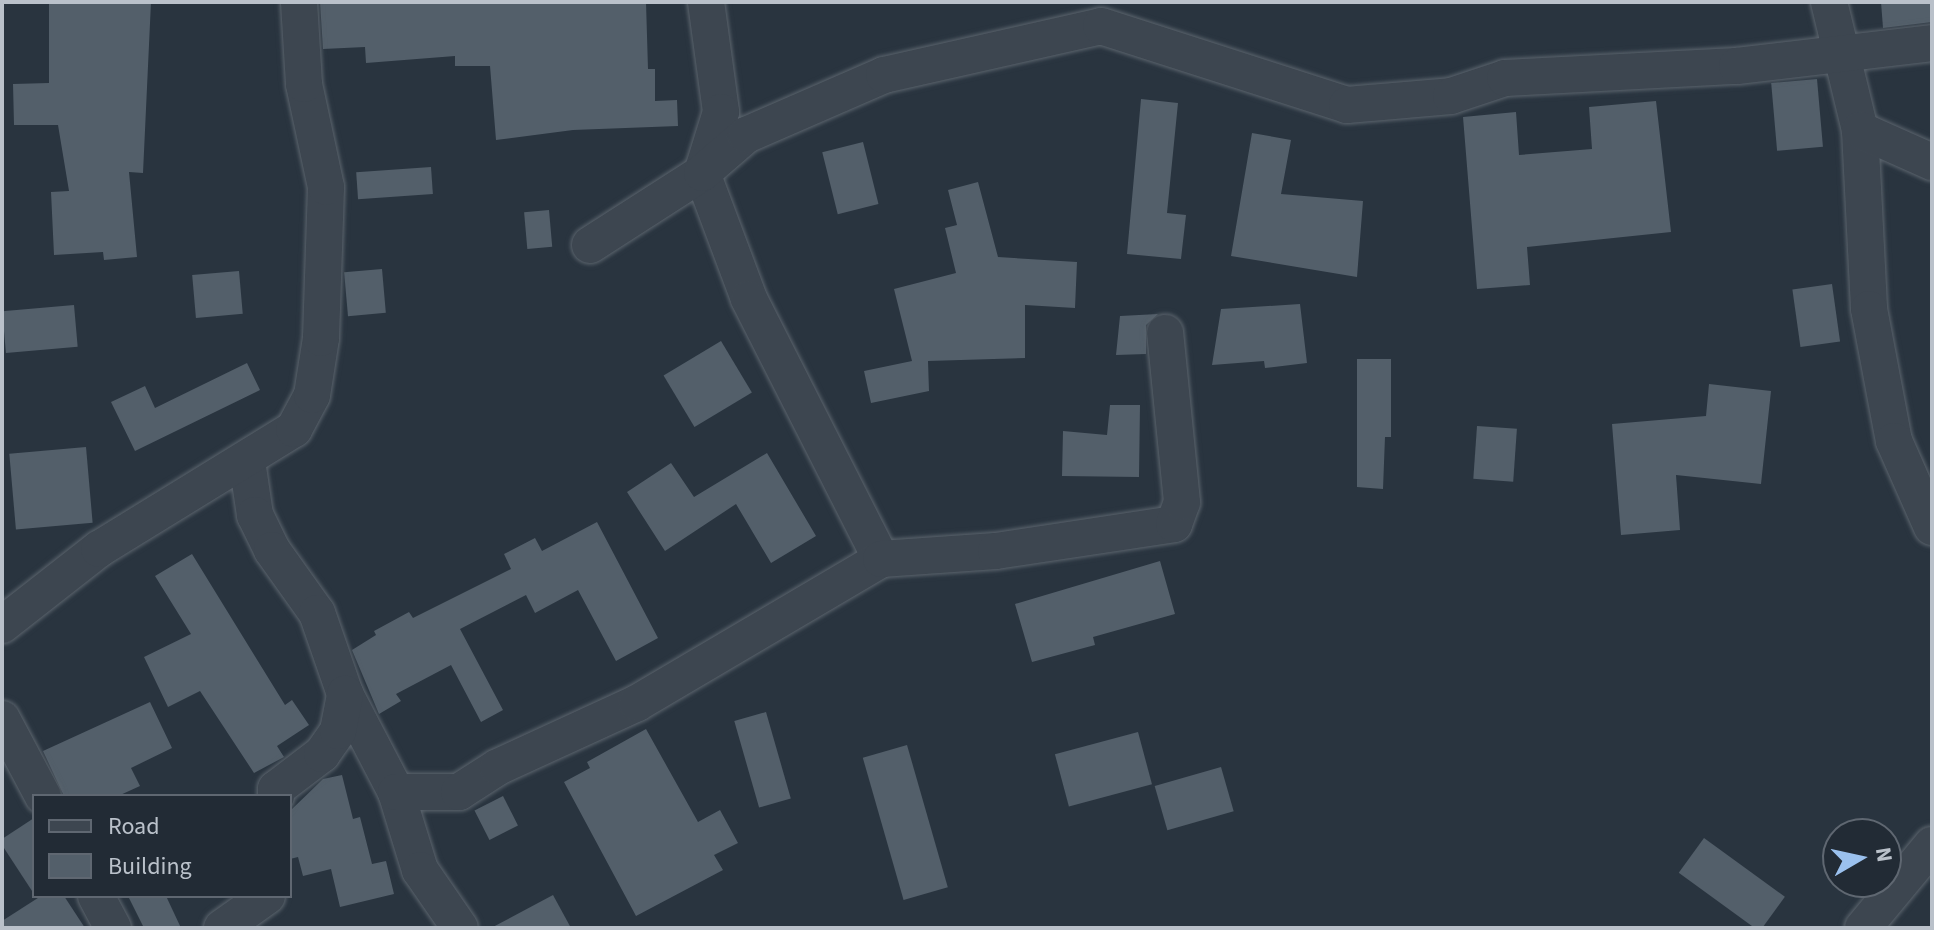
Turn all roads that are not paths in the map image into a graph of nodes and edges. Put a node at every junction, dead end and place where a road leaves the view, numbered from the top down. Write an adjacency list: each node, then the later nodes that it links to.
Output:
1 (299, 2): 12 (street)
2 (706, 2): 9 (street)
3 (1829, 2): 6 (street)
4 (1099, 14): 6 (street); 9 (street)
5 (1932, 43): 6 (street)
6 (1838, 50): 7 (street)
7 (1860, 130): 8 (street); 13 (street)
8 (1932, 162)
9 (702, 173): 10 (street); 14 (street)
10 (590, 245)
11 (1165, 333): 14 (street)
12 (247, 461): 15 (street); 16 (street)
13 (1932, 527)
14 (881, 559): 19 (street)
15 (2, 625)
16 (345, 694): 18 (street); 21 (street)
17 (2, 719): 20 (street)
18 (396, 792): 19 (street); 22 (street)
19 (459, 792): 22 (street)
20 (42, 794)
21 (276, 794)
22 (411, 843): 28 (street)
23 (1932, 845): 29 (street)
24 (97, 898): 26 (street)
25 (264, 898): 27 (street)
26 (113, 928)
27 (222, 928)
28 (460, 928)
29 (1863, 928)

